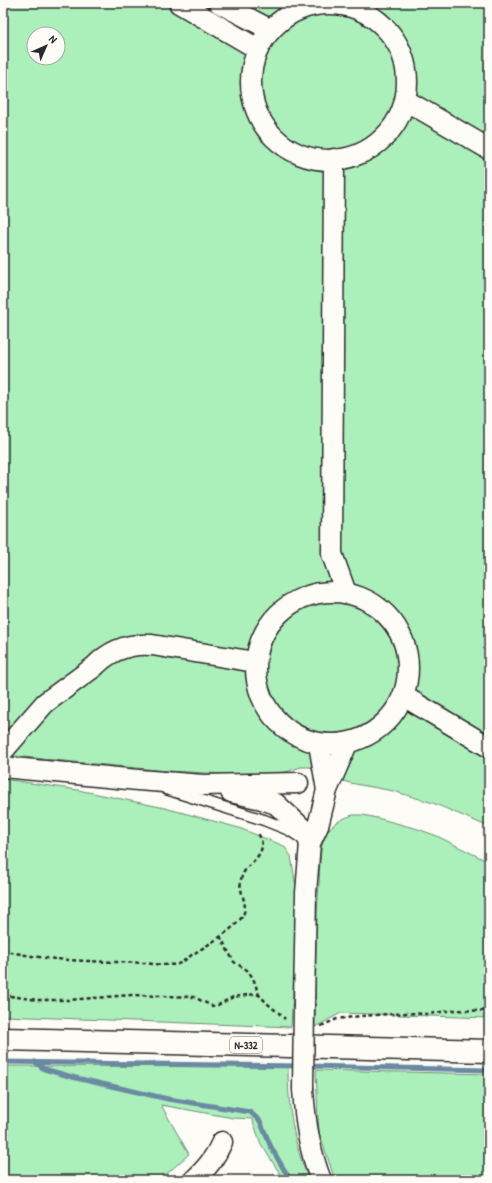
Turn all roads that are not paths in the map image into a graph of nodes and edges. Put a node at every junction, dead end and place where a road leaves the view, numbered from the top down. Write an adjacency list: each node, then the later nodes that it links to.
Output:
1 (179, 3): 5 (street)
2 (220, 3): 4 (street)
3 (333, 3): 4 (street); 6 (street)
4 (271, 30): 5 (street)
5 (258, 49): 8 (street)
6 (405, 100): 7 (street); 8 (street)
7 (489, 149)
8 (334, 159): 9 (street)
9 (332, 554): 10 (street); 11 (street)
10 (316, 593): 11 (street); 12 (street)
11 (346, 593): 13 (street)
12 (255, 662): 14 (street); 17 (street)
13 (405, 698): 15 (street); 16 (street)
14 (319, 744): 15 (street); 21 (street)
15 (348, 744): 21 (street)
16 (489, 747)
17 (3, 751)
18 (3, 767): 19 (street)
19 (138, 780): 20 (street); 23 (lane)
20 (203, 785): 22 (street); 22 (street)
21 (327, 790): 23 (street)
22 (290, 816): 23 (street)
23 (310, 843): 28 (street, bridge)
24 (3, 1039): 25 (highway, N-332)
25 (489, 1051)
26 (222, 1142): 27 (street)
27 (194, 1180)
28 (321, 1180)

